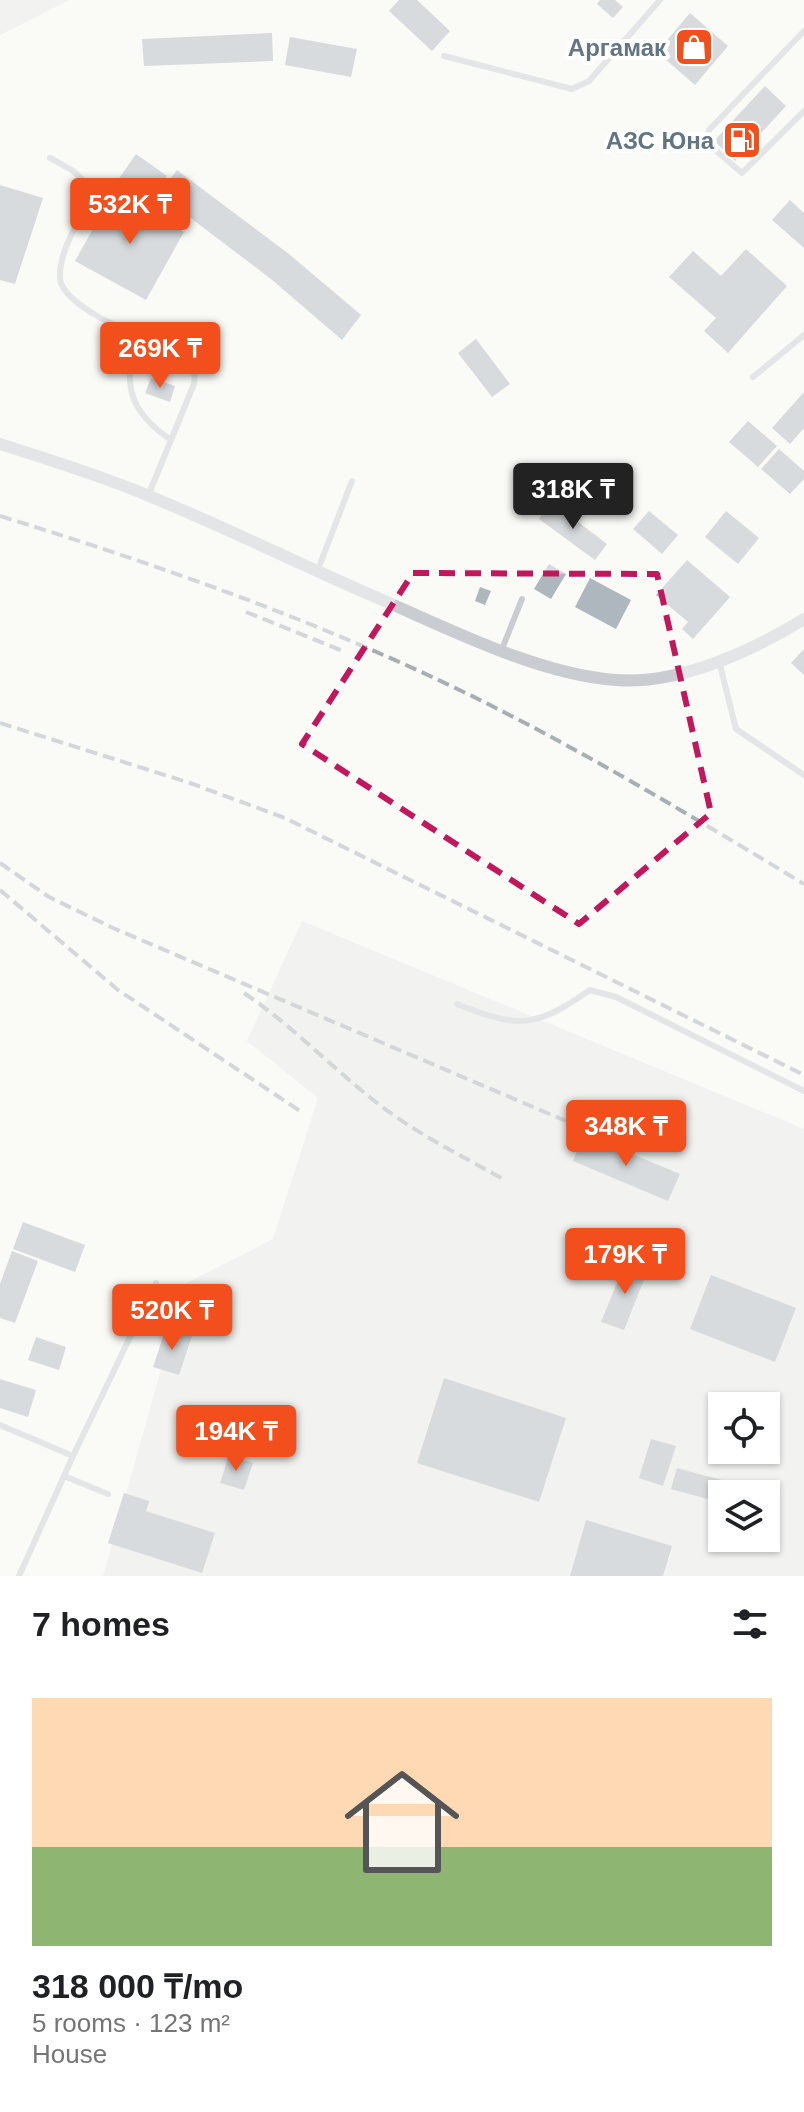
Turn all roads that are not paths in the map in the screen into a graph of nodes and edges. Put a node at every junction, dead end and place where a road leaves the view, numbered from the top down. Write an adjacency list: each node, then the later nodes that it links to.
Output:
1 (660, 0): 3 (lane)
2 (804, 31): 4 (lane)
3 (444, 56)
4 (804, 111)
5 (50, 158): 6 (lane)
6 (134, 333): 9 (lane); 9 (lane)
7 (804, 335): 8 (lane)
8 (753, 377)
9 (171, 440): 12 (lane)
10 (0, 444): 12 (street)
11 (352, 481): 13 (lane)
12 (148, 496): 13 (street)
13 (317, 572): 16 (street)
14 (522, 599): 16 (lane)
15 (804, 619): 17 (street)
16 (502, 649): 17 (street)
17 (718, 659): 18 (lane)
18 (804, 775)
19 (457, 1004): 20 (lane)
20 (804, 1091)
21 (156, 1283): 23 (lane)
22 (0, 1425): 23 (lane)
23 (73, 1456): 24 (lane)
24 (64, 1476): 25 (lane); 26 (lane)
25 (108, 1494)
26 (19, 1576)

